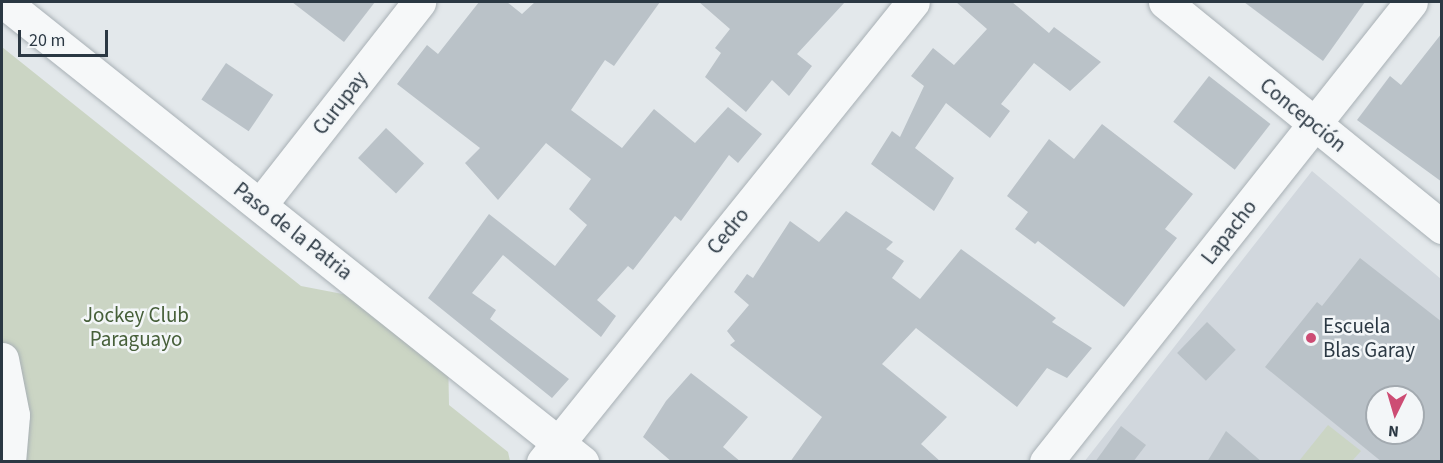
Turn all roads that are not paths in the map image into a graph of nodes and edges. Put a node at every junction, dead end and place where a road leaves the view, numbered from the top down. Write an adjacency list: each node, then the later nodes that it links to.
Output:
1 (4, 2): 7 (street, Paso de la Patria)
2 (419, 2): 7 (street, Curupay)
3 (913, 2): 10 (street, Cedro)
4 (1165, 2): 6 (street, Concepción)
5 (1411, 2): 6 (street, Lapacho)
6 (1314, 124): 8 (street, Concepción); 12 (street, Lapacho)
7 (260, 205): 10 (street, Paso de la Patria)
8 (1442, 227)
9 (2, 359): 11 (street)
10 (561, 455)
11 (9, 462)
12 (1046, 462)

